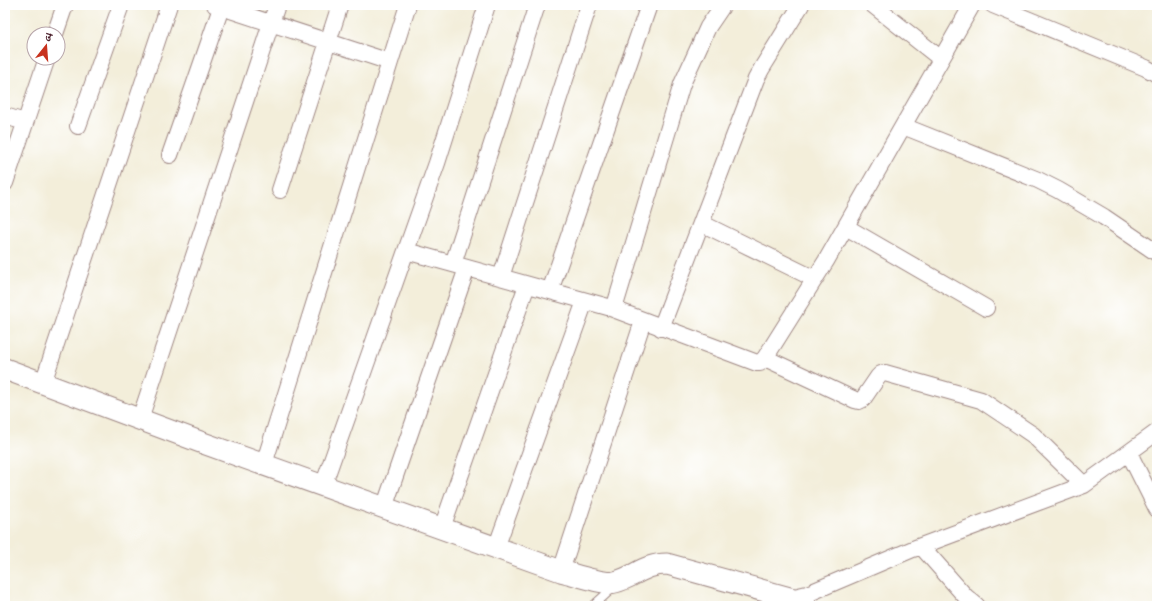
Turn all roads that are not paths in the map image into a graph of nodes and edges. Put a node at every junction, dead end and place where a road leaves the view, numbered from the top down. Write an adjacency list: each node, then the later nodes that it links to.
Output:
1 (65, 5): 18 (street)
2 (120, 5): 26 (street)
3 (169, 5): 47 (street)
4 (277, 5): 17 (street)
5 (340, 5): 19 (street)
6 (408, 5): 21 (street)
7 (487, 5): 33 (street)
8 (537, 5): 35 (street)
9 (589, 5): 36 (street)
10 (648, 5): 39 (street)
11 (723, 5): 42 (street)
12 (801, 5): 31 (street)
13 (873, 5): 20 (street)
14 (972, 5): 20 (street)
15 (992, 5): 23 (street)
16 (219, 6): 17 (street); 28 (street)
17 (271, 23): 19 (street); 48 (street)
18 (58, 26)
19 (328, 42): 21 (street); 30 (street)
20 (941, 59): 27 (street)
21 (390, 62): 51 (street)
22 (44, 66): 25 (street)
23 (1157, 74)
24 (5, 116): 25 (street)
25 (26, 122): 29 (street)
26 (78, 126)
27 (903, 126): 32 (street); 34 (street)
28 (170, 155)
29 (5, 183)
30 (280, 190)
31 (701, 223): 37 (street); 44 (street)
32 (846, 227): 37 (street); 41 (street)
33 (406, 251): 35 (street); 53 (street)
34 (1157, 253)
35 (460, 266): 36 (street); 54 (street)
36 (501, 277): 38 (street)
37 (815, 279): 45 (street)
38 (527, 285): 39 (street); 56 (street)
39 (550, 291): 40 (street)
40 (585, 301): 42 (street); 58 (street)
41 (986, 308)
42 (614, 309): 43 (street)
43 (643, 321): 44 (street); 59 (street)
44 (661, 328): 45 (street)
45 (765, 358): 52 (street)
46 (5, 369): 47 (street)
47 (43, 383): 48 (street)
48 (140, 419): 51 (street)
49 (1157, 432): 50 (street)
50 (1129, 453): 52 (street); 55 (street)
51 (264, 464): 53 (street)
52 (1084, 485): 57 (street)
53 (323, 486): 54 (street)
54 (384, 508): 56 (street)
55 (1157, 509)
56 (442, 528): 58 (street)
57 (921, 546): 61 (street); 63 (street)
58 (496, 548): 59 (street)
59 (561, 571): 60 (street)
60 (621, 580): 61 (street); 62 (lane)
61 (801, 603)
62 (594, 606)
63 (976, 606)

